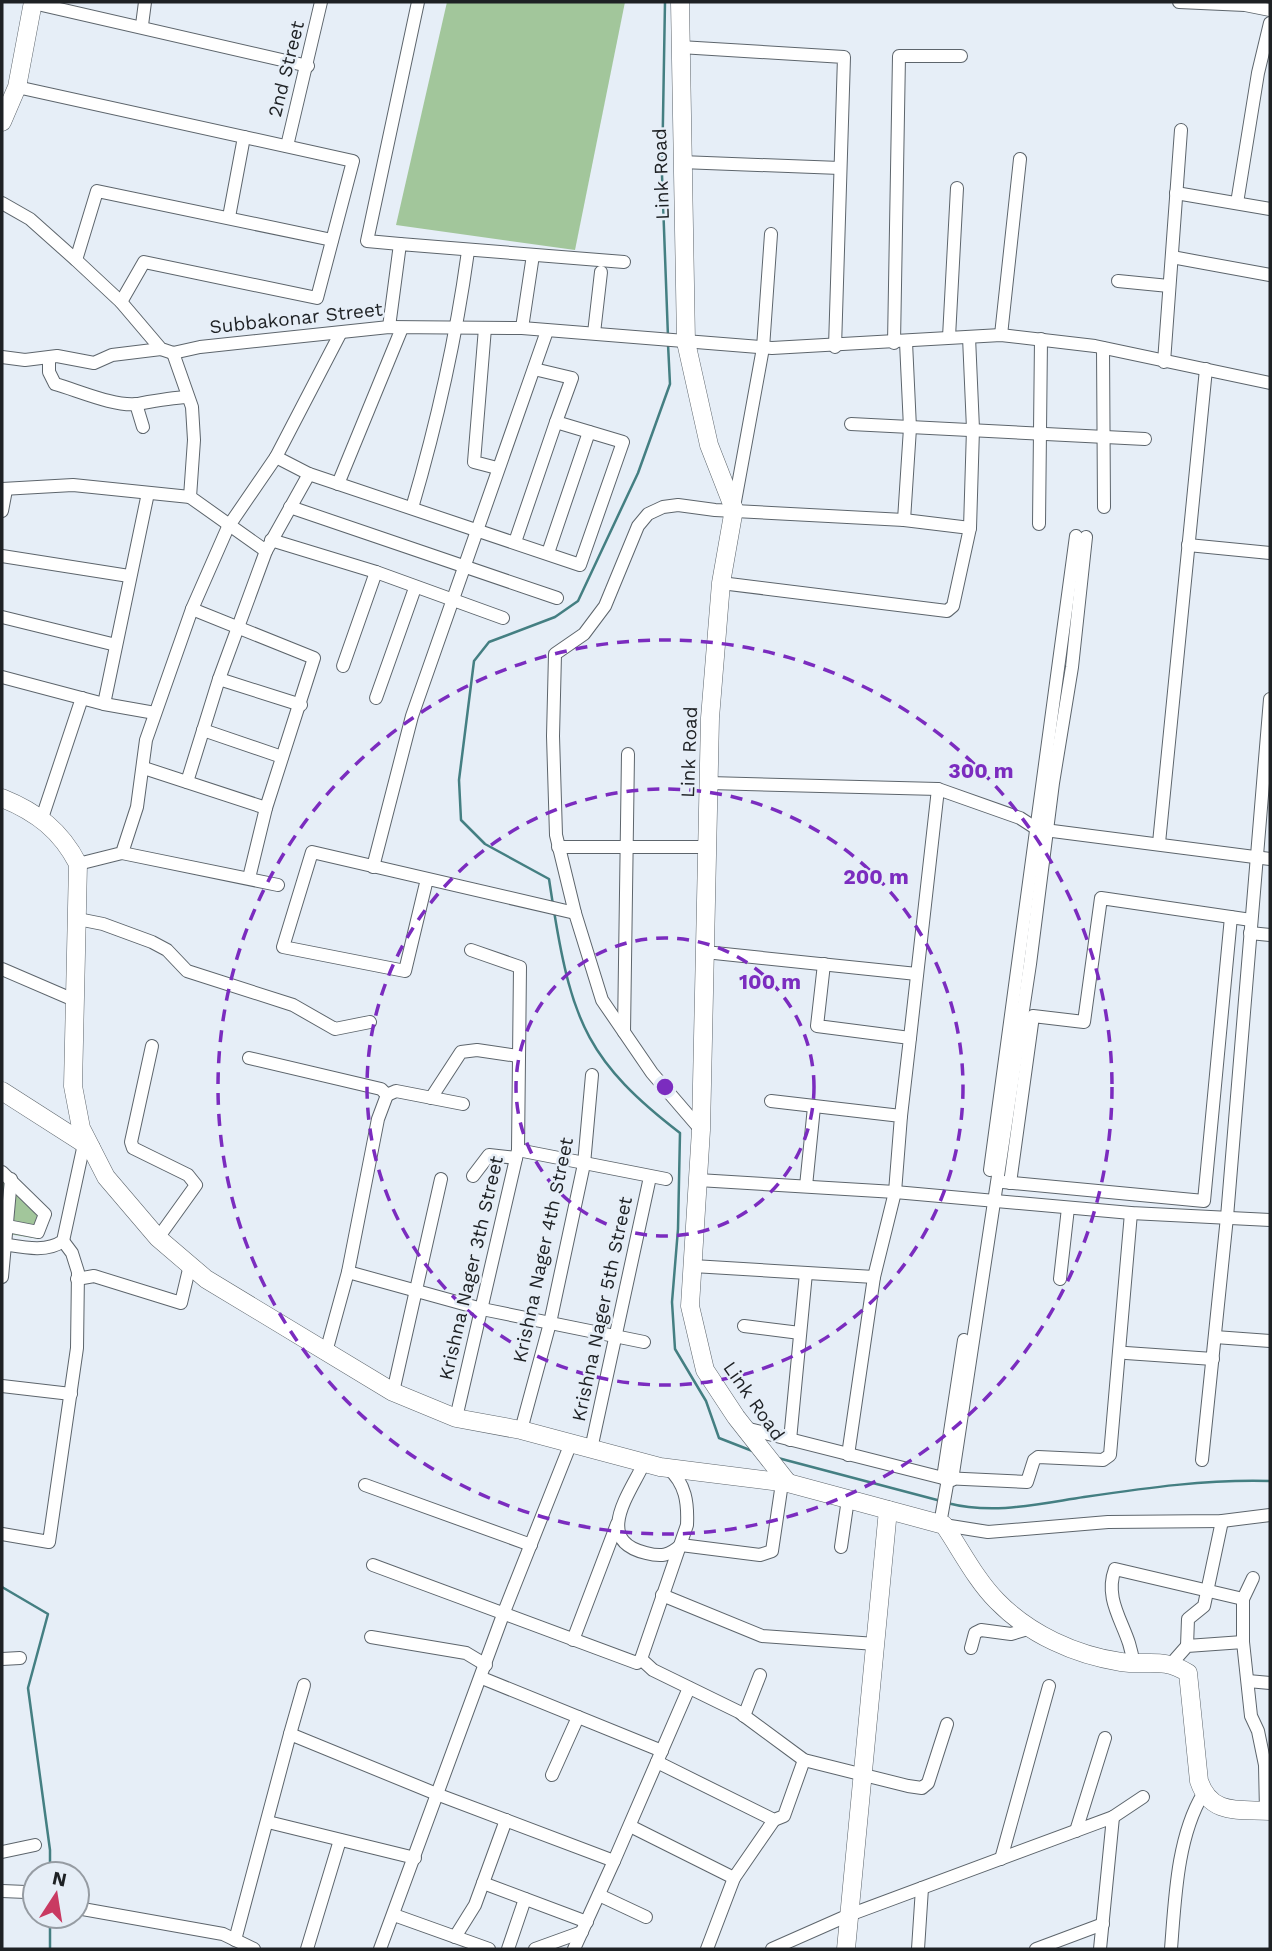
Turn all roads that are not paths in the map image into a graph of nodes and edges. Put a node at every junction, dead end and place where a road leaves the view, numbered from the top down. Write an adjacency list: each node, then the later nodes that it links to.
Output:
1 (33, 2): 9 (street); 14 (street)
2 (145, 2): 9 (street)
3 (321, 2): 12 (street, 2nd Street)
4 (418, 2): 30 (street)
5 (680, 2): 10 (street, Link Road)
6 (1179, 2): 7 (street)
7 (1270, 10)
8 (1270, 23): 13 (street)
9 (142, 26): 12 (street)
10 (680, 47): 20 (street, Link Road); 21 (street)
11 (961, 56): 53 (street)
12 (308, 66): 18 (street, 2nd Street)
13 (1264, 74): 25 (street)
14 (11, 93): 15 (street); 17 (street)
15 (2, 122)
16 (1181, 130): 23 (street)
17 (244, 138): 18 (street); 27 (street)
18 (287, 146): 29 (street)
19 (1020, 159): 48 (street)
20 (681, 162): 21 (street); 52 (street, Link Road)
21 (840, 168): 54 (street)
22 (957, 188): 50 (street)
23 (1176, 193): 25 (street); 33 (street)
24 (2, 203): 34 (street)
25 (1237, 203): 26 (street)
26 (1270, 209)
27 (229, 217): 29 (street); 34 (street)
28 (771, 234): 55 (street)
29 (332, 240): 40 (street)
30 (400, 244): 31 (street); 41 (street)
31 (468, 251): 32 (street); 42 (street)
32 (533, 256): 35 (street); 44 (street)
33 (1172, 257): 37 (street); 39 (street)
34 (76, 260): 40 (street)
35 (624, 262)
36 (601, 272): 46 (street)
37 (1270, 275)
38 (1118, 281): 39 (street)
39 (1168, 286): 60 (street)
40 (121, 302): 57 (street)
41 (396, 327): 42 (street, Subbakonar Street); 47 (street, Subbakonar Street); 78 (street)
42 (458, 327): 43 (street, Subbakonar Street); 84 (street)
43 (485, 328): 44 (street, Subbakonar Street); 76 (street)
44 (522, 328): 45 (street, Subbakonar Street)
45 (547, 331): 46 (street, Subbakonar Street); 61 (street)
46 (594, 333): 52 (street, Subbakonar Street)
47 (340, 334): 57 (street, Subbakonar Street); 75 (street)
48 (1001, 335): 49 (street, Subbakonar Street); 51 (street, Subbakonar Street)
49 (969, 337): 50 (street, Subbakonar Street); 70 (street)
50 (949, 338): 53 (street, Subbakonar Street)
51 (1041, 339): 56 (street, Subbakonar Street); 72 (street)
52 (681, 341): 55 (street, Subbakonar Street); 85 (street, Link Road)
53 (900, 342): 54 (street, Subbakonar Street); 69 (street)
54 (835, 347): 55 (street, Subbakonar Street)
55 (762, 348): 85 (street)
56 (1103, 348): 60 (street, Subbakonar Street); 73 (street)
57 (167, 351): 59 (street, Subbakonar Street); 64 (street)
58 (2, 357): 59 (street, Subbakonar Street)
59 (49, 358): 65 (street)
60 (1164, 362): 62 (street, Subbakonar Street)
61 (534, 369): 66 (street); 76 (street)
62 (1206, 369): 63 (street, Subbakonar Street); 95 (street)
63 (1270, 383)
64 (187, 397): 65 (street); 81 (street)
65 (136, 404): 68 (street)
66 (556, 422): 71 (street); 93 (street)
67 (851, 424): 69 (street)
68 (143, 427)
69 (910, 428): 70 (street); 87 (street)
70 (973, 429): 72 (street); 90 (street)
71 (589, 432): 96 (street); 96 (street)
72 (1040, 433): 73 (street); 88 (street)
73 (1103, 437): 74 (street); 83 (street)
74 (1145, 439)
75 (276, 457): 77 (street); 89 (street)
76 (497, 468): 91 (street)
77 (309, 474): 78 (street); 82 (street)
78 (338, 484): 84 (street)
79 (4, 489): 80 (street); 86 (street)
80 (148, 493): 81 (street); 101 (street)
81 (190, 497): 89 (street)
82 (290, 507): 94 (street); 99 (street)
83 (1104, 507)
84 (412, 508): 91 (street)
85 (734, 509): 87 (street); 102 (street, Link Road); 133 (street)
86 (2, 511)
87 (904, 520): 90 (street)
88 (1039, 524)
89 (228, 527): 94 (street); 106 (street)
90 (970, 528): 102 (street)
91 (479, 530): 93 (street); 99 (street)
92 (1081, 536): 130 (street)
93 (515, 542): 96 (street)
94 (268, 545): 100 (street); 109 (street)
95 (1188, 545): 97 (street); 131 (street)
96 (548, 553)
97 (1270, 553)
98 (2, 556): 101 (street)
99 (465, 566): 104 (street); 105 (street)
100 (376, 572): 103 (street); 111 (street)
101 (129, 576): 110 (street)
102 (720, 583): 125 (street, Link Road)
103 (415, 588): 105 (street); 115 (street)
104 (557, 597)
105 (453, 602): 108 (street); 139 (street)
106 (192, 609): 109 (street); 119 (street)
107 (2, 617): 110 (street)
108 (503, 618)
109 (237, 626): 113 (street); 118 (street)
110 (116, 645): 117 (street)
111 (343, 666)
112 (2, 677): 114 (street)
113 (219, 679): 118 (street); 120 (street)
114 (82, 698): 117 (street); 129 (street)
115 (376, 698)
116 (1270, 699): 136 (street)
117 (104, 704): 119 (street)
118 (301, 705): 122 (street)
119 (155, 713): 123 (street)
120 (203, 730): 122 (street); 124 (street)
121 (628, 754): 132 (street)
122 (282, 757): 128 (street)
123 (144, 768): 124 (street); 135 (street)
124 (187, 782): 128 (street)
125 (709, 783): 126 (street); 134 (street, Link Road)
126 (938, 789): 130 (street); 152 (street)
127 (2, 798): 129 (street)
128 (266, 808): 140 (street)
129 (42, 818): 138 (street)
130 (1042, 830): 131 (street); 178 (street); 182 (street)
131 (1159, 843): 136 (street)
132 (626, 846): 133 (street); 134 (street); 155 (street)
133 (558, 847): 143 (street)
134 (708, 847): 149 (street, Link Road)
135 (122, 853): 138 (street); 140 (street)
136 (1256, 857): 137 (street); 146 (street)
137 (1270, 859)
138 (78, 864): 145 (street)
139 (373, 867): 141 (street); 141 (street)
140 (248, 878): 142 (street)
141 (427, 879): 143 (street)
142 (278, 885)
143 (575, 913): 155 (street)
144 (1231, 917): 146 (street); 179 (street); 179 (street)
145 (78, 919): 153 (street); 154 (street)
146 (1250, 926): 147 (street); 185 (street)
147 (1270, 935)
148 (471, 950): 158 (street, Krishna Nager 3th Street)
149 (705, 952): 150 (street); 168 (street, Link Road)
150 (824, 964): 152 (street); 156 (street)
151 (2, 969): 153 (street)
152 (917, 974): 156 (street)
153 (74, 1000): 169 (street)
154 (370, 1022)
155 (625, 1032): 168 (street)
156 (910, 1038): 167 (street)
157 (152, 1046): 188 (street)
158 (518, 1056): 163 (street); 170 (street, Krishna Nager 3th Street)
159 (249, 1058): 162 (street)
160 (592, 1075): 171 (street, Krishna Nager 4th Street)
161 (2, 1091): 169 (street)
162 (387, 1095): 163 (street); 193 (street)
163 (431, 1098): 165 (street)
164 (771, 1101): 166 (street)
165 (463, 1104)
166 (814, 1107): 167 (street); 180 (street)
167 (901, 1116): 181 (street)
168 (701, 1130): 177 (street, Link Road)
169 (88, 1146): 188 (street); 189 (street)
170 (517, 1154): 171 (street); 173 (street); 200 (street, Krishna Nager 3th Street)
171 (584, 1164): 174 (street); 201 (street, Krishna Nager 4th Street)
172 (6, 1175): 187 (street); 187 (street)
173 (472, 1176)
174 (650, 1177): 176 (street); 204 (street, Krishna Nager 5th Street)
175 (441, 1179): 199 (street)
176 (666, 1179)
177 (698, 1180): 180 (street); 192 (street, Link Road)
178 (996, 1182): 179 (street); 182 (street)
179 (1010, 1183)
180 (806, 1186): 181 (street)
181 (895, 1192): 182 (street); 196 (street)
182 (989, 1201): 183 (street); 225 (street)
183 (1068, 1208): 184 (street); 198 (street)
184 (1131, 1213): 185 (street); 225 (street)
185 (1227, 1217): 186 (street); 205 (street)
186 (1270, 1220)
187 (4, 1225): 190 (street)
188 (158, 1238): 191 (street)
189 (63, 1241): 190 (street); 197 (street)
190 (3, 1245): 195 (street)
191 (190, 1265): 197 (street); 208 (street)
192 (693, 1266): 194 (street); 216 (street, Link Road)
193 (348, 1272): 199 (street); 208 (street)
194 (806, 1273): 196 (street); 203 (street)
195 (2, 1277)
196 (874, 1277): 220 (street)
197 (78, 1279): 213 (street)
198 (1060, 1279)
199 (416, 1291): 200 (street); 212 (street)
200 (482, 1309): 201 (street); 214 (street, Krishna Nager 3th Street)
201 (550, 1323): 204 (street); 215 (street, Krishna Nager 4th Street)
202 (744, 1326): 203 (street)
203 (800, 1333): 217 (street)
204 (616, 1337): 207 (street); 219 (street, Krishna Nager 5th Street)
205 (1215, 1337): 206 (street); 210 (street)
206 (1270, 1341)
207 (644, 1342)
208 (326, 1352): 212 (street)
209 (1126, 1353): 210 (street)
210 (1213, 1359): 221 (street)
211 (2, 1386): 213 (street)
212 (393, 1392): 214 (street)
213 (71, 1394): 233 (street)
214 (456, 1418): 215 (street)
215 (521, 1430): 218 (street)
216 (748, 1434): 217 (street); 224 (street, Link Road)
217 (790, 1440): 220 (street)
218 (571, 1443): 219 (street); 234 (street)
219 (592, 1449): 222 (street)
220 (848, 1455): 225 (street)
221 (1202, 1460)
222 (643, 1462): 223 (street); 231 (street)
223 (668, 1468): 224 (street); 235 (street)
224 (783, 1479): 227 (street); 235 (street)
225 (948, 1479): 232 (street)
226 (365, 1485): 234 (street)
227 (848, 1499): 228 (street); 236 (street)
228 (888, 1510): 232 (street); 247 (street)
229 (1270, 1515): 230 (street)
230 (1222, 1521): 232 (street); 239 (street)
231 (617, 1524): 235 (street); 245 (street)
232 (942, 1525): 243 (street)
233 (2, 1534)
234 (531, 1545): 242 (street)
235 (681, 1545): 240 (street)
236 (841, 1547)
237 (373, 1565): 242 (street)
238 (1253, 1578): 241 (street)
239 (1207, 1590): 241 (street); 248 (street); 253 (street)
240 (662, 1595): 247 (street); 252 (street)
241 (1243, 1599): 246 (street)
242 (504, 1612): 245 (street); 255 (street)
243 (1031, 1628): 249 (street); 253 (street)
244 (371, 1637): 255 (street)
245 (573, 1640): 252 (street)
246 (1243, 1642): 248 (street); 257 (street)
247 (876, 1644): 270 (street)
248 (1188, 1646): 254 (street)
249 (971, 1648)
250 (20, 1658): 251 (street)
251 (2, 1659)
252 (641, 1659): 261 (street)
253 (1133, 1662): 254 (street)
254 (1172, 1662): 271 (street)
255 (484, 1671): 263 (street); 272 (street)
256 (760, 1675): 262 (street)
257 (1248, 1681): 258 (street); 274 (street)
258 (1270, 1683)
259 (304, 1685): 265 (street)
260 (1049, 1686): 285 (street)
261 (690, 1688): 262 (street); 267 (street)
262 (744, 1716): 268 (street)
263 (578, 1717): 267 (street); 269 (street)
264 (947, 1724): 270 (street)
265 (290, 1734): 272 (street); 278 (street)
266 (1105, 1738): 280 (street)
267 (660, 1757): 276 (street); 279 (street)
268 (804, 1760): 270 (street); 276 (street)
269 (552, 1775)
270 (863, 1775): 296 (street)
271 (1203, 1794): 274 (street); 316 (street)
272 (439, 1795): 277 (street); 284 (street)
273 (1143, 1797): 275 (street)
274 (1268, 1811)
275 (1113, 1817): 280 (street); 298 (street)
276 (774, 1820): 287 (street)
277 (506, 1821): 286 (street); 288 (street)
278 (268, 1822): 281 (street); 301 (street)
279 (630, 1826): 286 (street); 287 (street)
280 (1076, 1830): 285 (street)
281 (340, 1840): 284 (street); 304 (street)
282 (35, 1845): 283 (street)
283 (2, 1852)
284 (415, 1858): 295 (street)
285 (1001, 1859): 289 (street)
286 (614, 1861): 292 (street)
287 (734, 1878): 310 (street)
288 (483, 1883): 293 (street); 300 (street)
289 (922, 1888): 296 (street); 313 (street)
290 (2, 1891): 291 (street)
291 (21, 1892)
292 (599, 1895): 297 (street); 299 (street)
293 (525, 1899): 299 (street); 307 (street)
294 (91, 1910): 301 (street)
295 (394, 1915): 300 (street); 305 (street)
296 (849, 1915): 302 (street); 312 (street)
297 (646, 1917)
298 (1103, 1924): 314 (street); 315 (street)
299 (584, 1927): 308 (street); 309 (street)
300 (455, 1937): 306 (street)
301 (236, 1940): 303 (street)
302 (795, 1944): 311 (street)
303 (254, 1949)
304 (307, 1949)
305 (380, 1949)
306 (489, 1949)
307 (508, 1949)
308 (535, 1949)
309 (575, 1949)
310 (707, 1949)
311 (772, 1949)
312 (846, 1949)
313 (918, 1949)
314 (1036, 1949)
315 (1100, 1949)
316 (1171, 1949)

